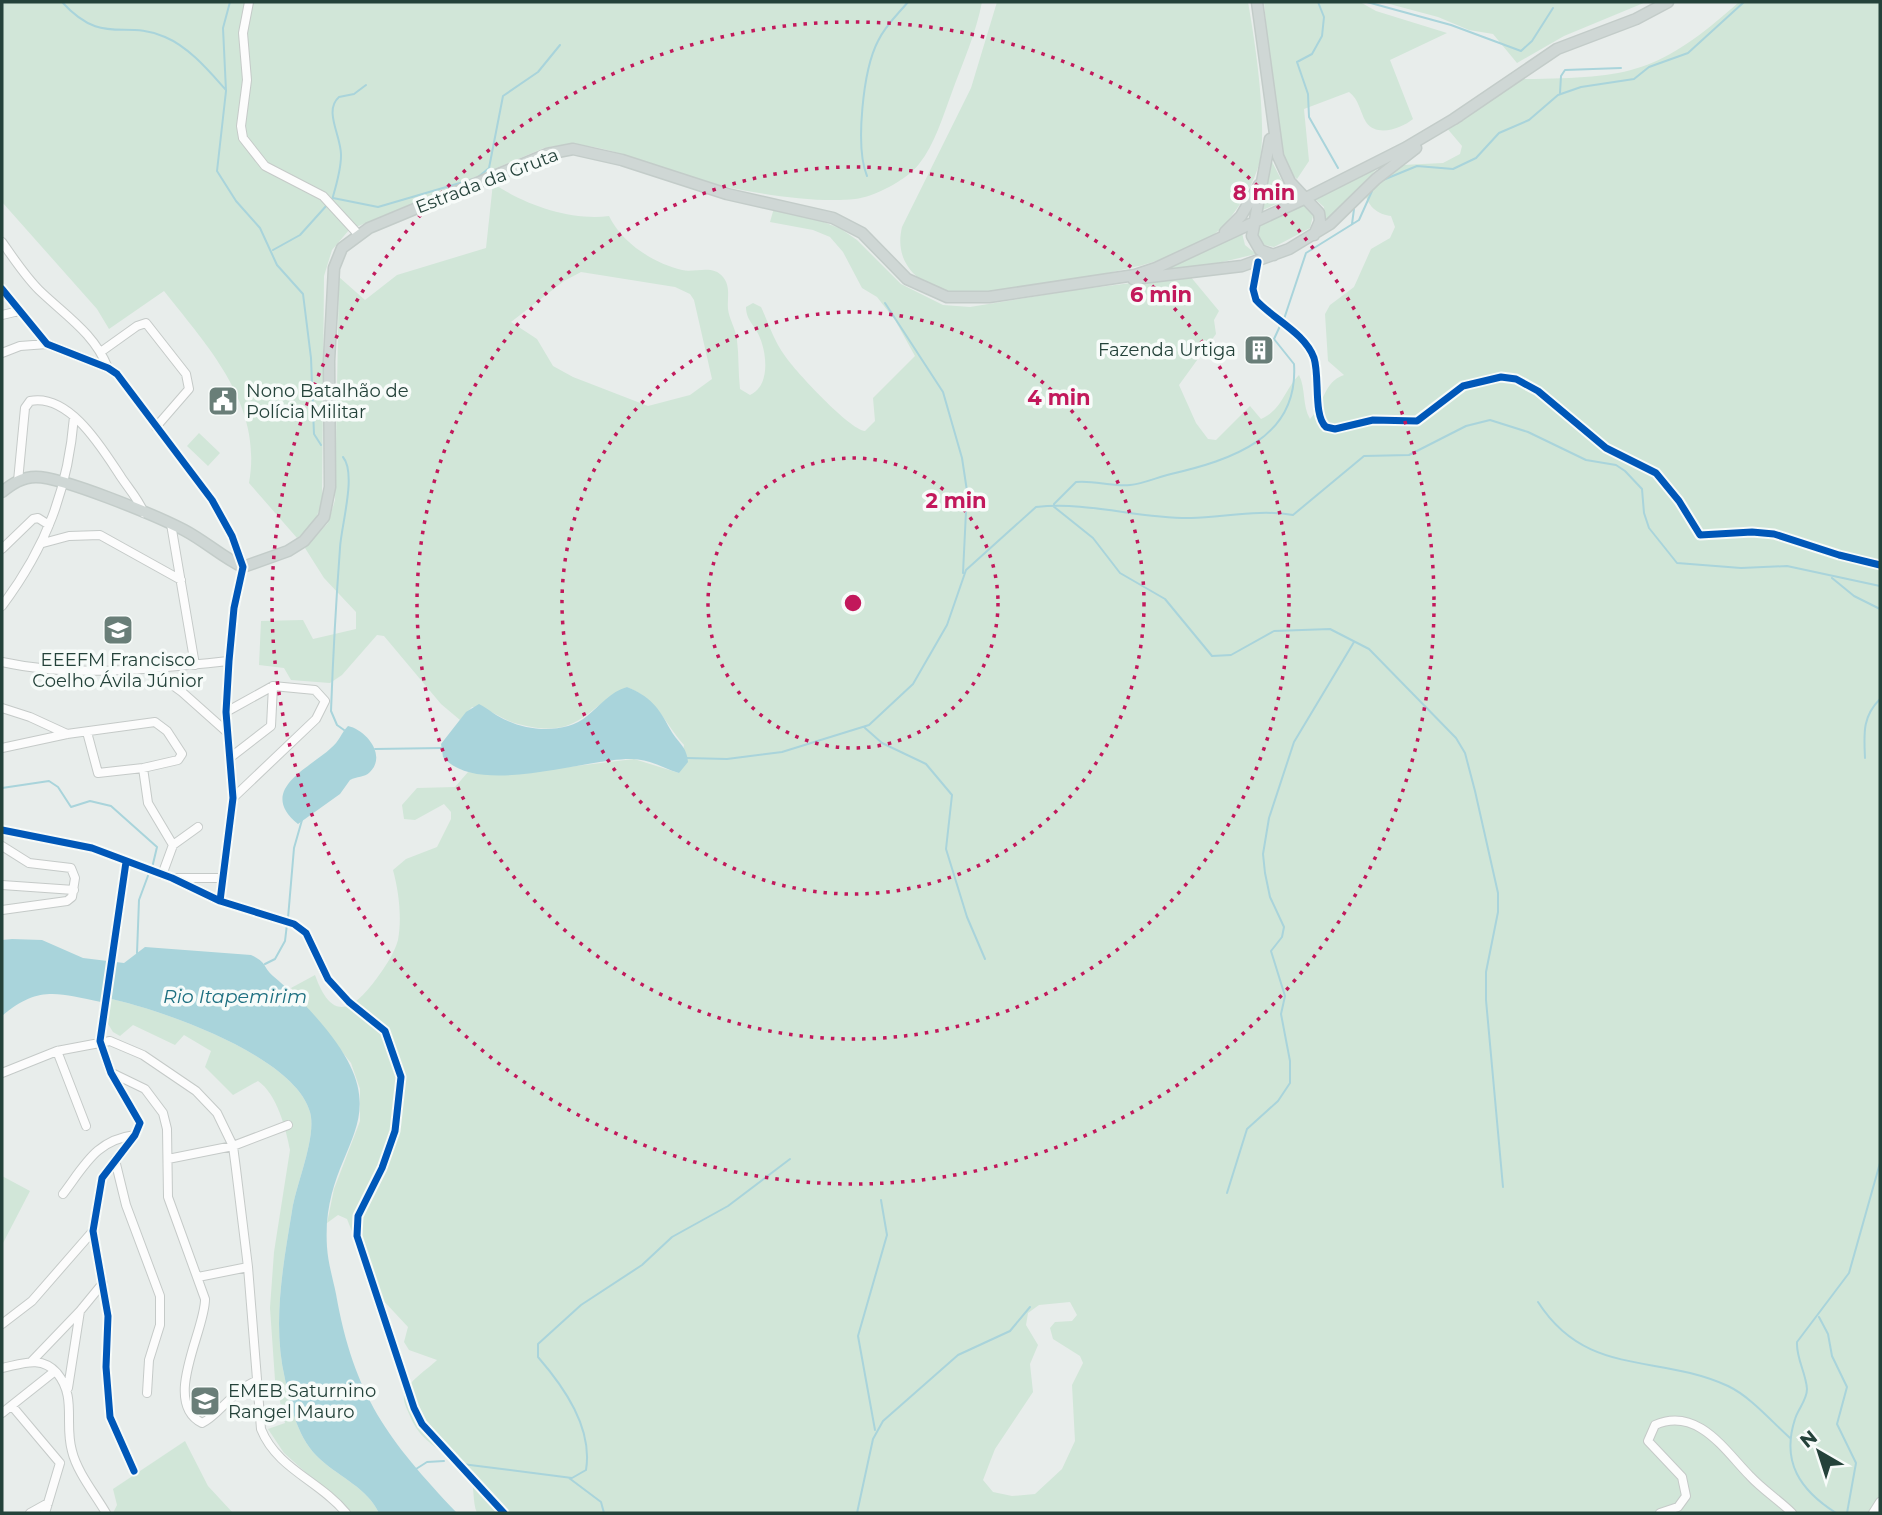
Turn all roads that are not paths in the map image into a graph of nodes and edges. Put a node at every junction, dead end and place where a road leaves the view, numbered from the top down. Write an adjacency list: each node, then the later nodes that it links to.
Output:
1 (248, 2): 11 (street)
2 (1257, 2): 5 (main road)
3 (1668, 2): 4 (main road)
4 (1459, 116): 8 (main road); 12 (main road)
5 (1272, 122): 6 (main road); 7 (main road)
6 (1265, 174): 10 (main road); 14 (main road)
7 (1290, 182): 8 (main road); 9 (main road)
8 (1333, 184): 9 (main road)
9 (1306, 198): 10 (main road); 12 (main road)
10 (1254, 223): 14 (main road); 15 (main road)
11 (358, 234): 17 (main road, Estrada da Gruta); 36 (main road, Estrada da Gruta)
12 (1312, 237): 15 (main road)
13 (2, 242): 22 (street)
14 (1207, 245): 17 (main road)
15 (1274, 255): 16 (main road)
16 (1258, 262): 17 (main road); 35 (street)
17 (1099, 280)
18 (2, 289): 19 (street)
19 (19, 312): 20 (street); 21 (street)
20 (2, 315)
21 (47, 344): 23 (street); 24 (street)
22 (102, 351): 24 (street); 26 (street)
23 (2, 353)
24 (108, 368): 26 (street)
25 (74, 416): 27 (street); 28 (street); 30 (street)
26 (156, 427): 36 (street)
27 (18, 481): 28 (main road); 29 (main road)
28 (65, 483): 30 (main road); 32 (street)
29 (2, 492)
30 (143, 510): 31 (main road)
31 (171, 524): 36 (main road); 37 (street)
32 (49, 525): 33 (street); 34 (street)
33 (43, 543): 37 (street); 38 (street)
34 (2, 549)
35 (1880, 565)
36 (243, 567): 39 (street)
37 (181, 580): 41 (street)
38 (2, 607)
39 (229, 661): 41 (street); 45 (street)
40 (2, 662): 42 (street)
41 (195, 665): 42 (street)
42 (148, 668): 47 (street)
43 (273, 686): 45 (street); 50 (street); 52 (street)
44 (2, 708): 48 (street)
45 (226, 712): 47 (street)
46 (88, 732): 48 (street); 51 (street); 51 (street)
47 (228, 733): 50 (street)
48 (66, 734): 49 (street)
49 (2, 748)
50 (230, 757): 52 (street)
51 (143, 768): 55 (street)
52 (233, 798): 60 (street)
53 (198, 827): 55 (street)
54 (2, 830): 57 (street)
55 (173, 845): 58 (street)
56 (2, 846): 62 (street)
57 (126, 862): 58 (street); 65 (street)
58 (154, 872): 59 (street)
59 (172, 878): 60 (street); 63 (street)
60 (223, 878): 63 (street)
61 (2, 885): 62 (street)
62 (74, 890): 64 (street)
63 (220, 901): 100 (street)
64 (2, 910)
65 (100, 1041): 66 (street); 68 (street); 72 (street)
66 (57, 1051): 67 (street); 70 (street)
67 (2, 1073)
68 (111, 1073): 71 (street); 73 (street)
69 (288, 1125): 72 (street)
70 (86, 1126)
71 (135, 1135): 74 (street); 75 (street)
72 (233, 1146): 73 (street); 77 (street)
73 (168, 1159): 78 (street)
74 (115, 1160): 76 (street); 87 (street)
75 (63, 1194)
76 (93, 1231): 79 (street); 81 (street)
77 (248, 1267): 78 (street); 85 (street)
78 (198, 1277): 85 (street)
79 (103, 1283): 80 (street); 92 (street)
80 (80, 1311): 82 (street); 86 (street)
81 (2, 1324)
82 (32, 1361): 83 (street); 84 (street)
83 (2, 1368)
84 (55, 1371): 86 (street); 88 (street)
85 (256, 1381): 99 (street)
86 (68, 1388): 90 (street)
87 (147, 1393)
88 (12, 1406): 89 (street); 91 (street)
89 (2, 1413)
90 (72, 1452): 91 (street); 98 (street)
91 (60, 1463): 94 (street)
92 (134, 1471)
93 (1880, 1502): 103 (street)
94 (48, 1503): 95 (street); 96 (street); 97 (street)
95 (30, 1513)
96 (45, 1513)
97 (55, 1513)
98 (106, 1513)
99 (346, 1513)
100 (504, 1513)
101 (1660, 1513): 102 (street)
102 (1792, 1513)
103 (1873, 1513)

